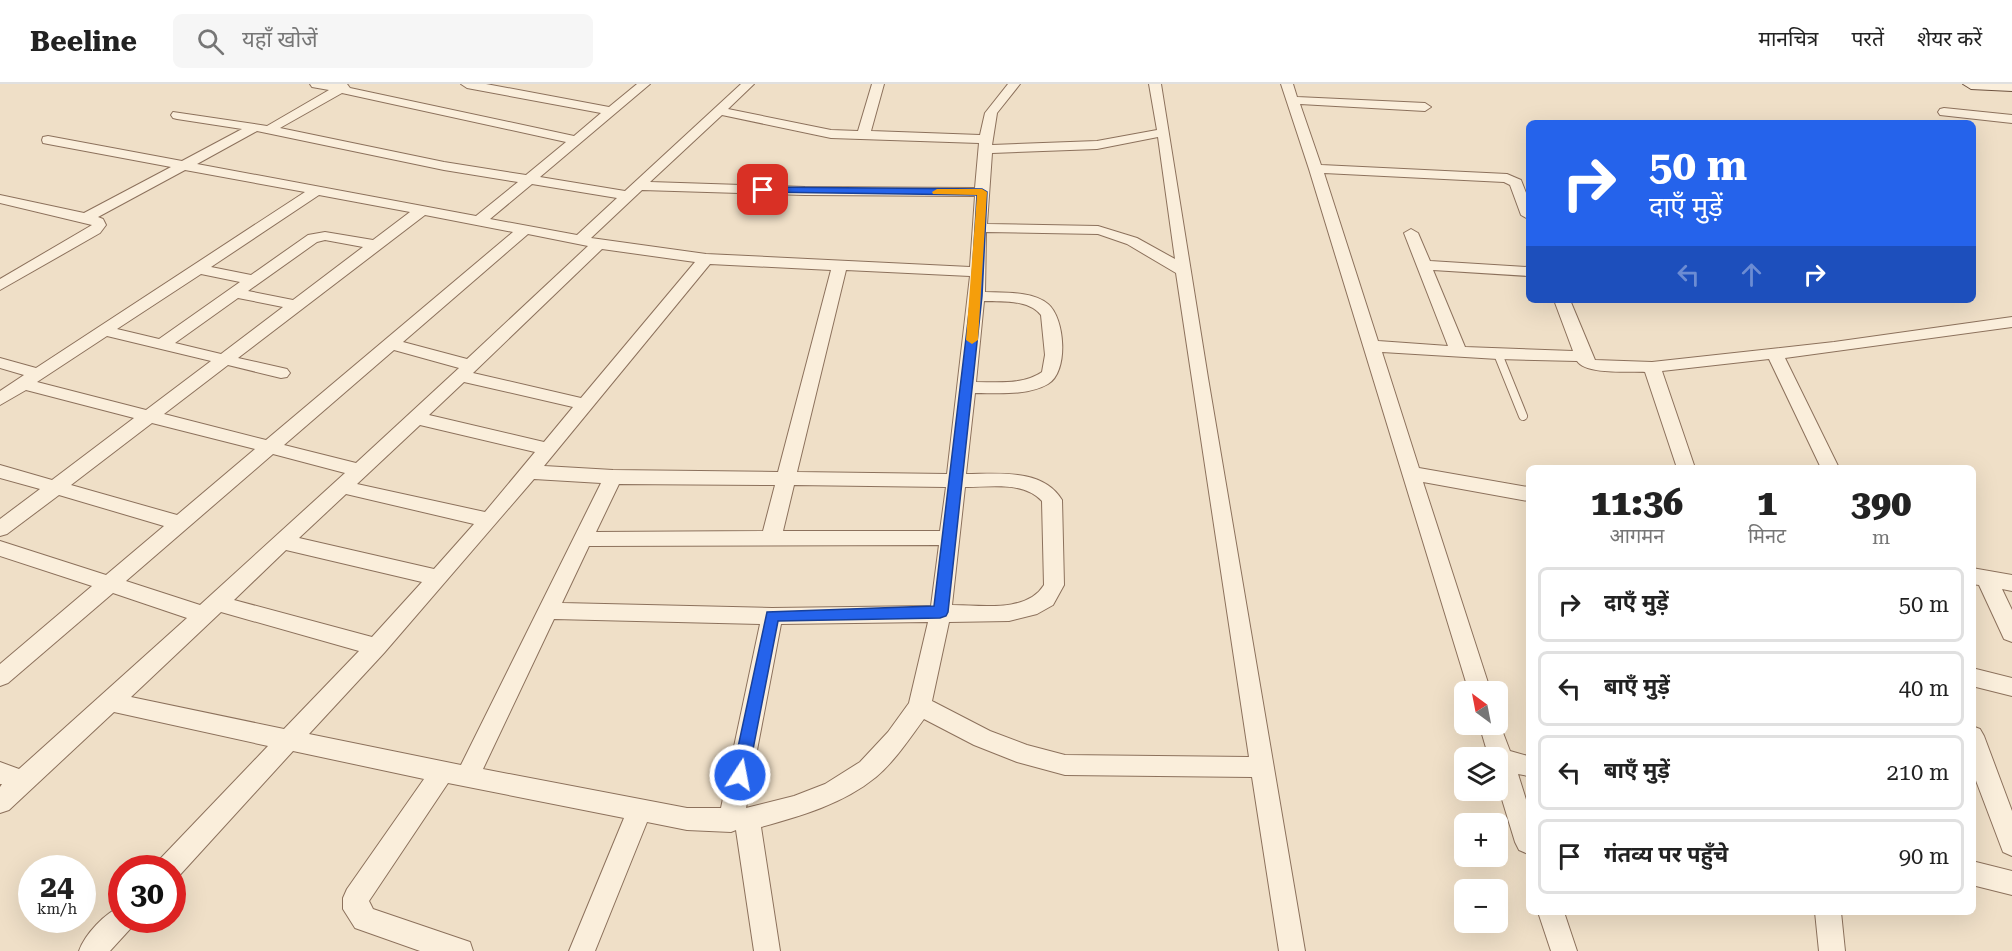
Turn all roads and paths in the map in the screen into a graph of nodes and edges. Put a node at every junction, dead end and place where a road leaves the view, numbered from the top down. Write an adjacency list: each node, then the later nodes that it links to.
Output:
1 (316, 84): 9 (street)
2 (467, 84): 13 (street)
3 (644, 84): 13 (street)
4 (748, 84): 14 (street)
5 (878, 84): 20 (street)
6 (1014, 84): 23 (street)
7 (1155, 84): 19 (street)
8 (1971, 84): 10 (street)
9 (345, 86): 18 (street); 22 (street)
10 (2012, 86)
11 (1290, 92): 12 (street); 25 (street)
12 (1425, 107)
13 (610, 111): 22 (street)
14 (719, 111): 20 (street); 29 (street)
15 (1944, 112): 17 (street)
16 (177, 115): 18 (street)
17 (2012, 119)
18 (262, 129): 24 (street); 26 (street)
19 (1164, 132): 23 (street); 46 (street)
20 (863, 136): 23 (street)
21 (48, 140): 24 (street)
22 (575, 140): 26 (street)
23 (986, 144): 30 (street)
24 (187, 166): 28 (street); 35 (street)
25 (1316, 168): 27 (street); 59 (street)
26 (526, 180): 29 (street); 36 (street)
27 (1524, 189)
28 (316, 191): 33 (street); 45 (street)
29 (632, 191): 30 (street); 40 (street)
30 (982, 192): 37 (street)
31 (0, 199): 32 (street)
32 (17, 202): 34 (street); 35 (street)
33 (421, 211): 36 (street); 41 (street)
34 (0, 212)
35 (86, 218): 50 (street)
36 (480, 220): 38 (street)
37 (979, 228): 46 (street); 48 (street)
38 (524, 230): 40 (street); 57 (street)
39 (1411, 233): 44 (street)
40 (589, 242): 42 (street); 67 (street)
41 (376, 245): 49 (street); 54 (street)
42 (706, 259): 43 (street); 73 (street)
43 (840, 266): 48 (street); 86 (street)
44 (1425, 266): 47 (street); 60 (street)
45 (199, 269): 49 (street); 56 (street)
46 (1184, 271): 119 (street)
47 (1526, 271)
48 (977, 272): 52 (street)
49 (254, 280): 51 (street)
50 (0, 285)
51 (234, 293): 54 (street); 58 (street)
52 (977, 296): 71 (street); 71 (street)
53 (1563, 303): 63 (street)
54 (296, 305): 64 (street)
55 (2012, 322): 61 (street)
56 (105, 331): 58 (street); 69 (street)
57 (390, 344): 67 (street); 77 (street)
58 (161, 345): 64 (street)
59 (1372, 346): 60 (street); 84 (street)
60 (1458, 351): 62 (street)
61 (1774, 353): 66 (street); 80 (street)
62 (1498, 354): 63 (street); 74 (lane)
63 (1584, 356): 66 (street)
64 (224, 360): 68 (street); 75 (street)
65 (0, 363): 69 (street)
66 (1652, 367): 79 (street)
67 (466, 371): 73 (street); 76 (street)
68 (280, 373)
69 (39, 374): 70 (street)
70 (23, 384): 72 (street); 75 (street)
71 (967, 387): 87 (street)
72 (0, 399)
73 (584, 404): 78 (street)
74 (1523, 416)
75 (149, 417): 77 (street); 88 (street)
76 (416, 418): 78 (street); 81 (street)
77 (270, 447): 81 (street); 92 (street)
78 (548, 449): 83 (street)
79 (1685, 465)
80 (1829, 465)
81 (359, 470): 89 (street)
82 (0, 471): 88 (street)
83 (529, 472): 85 (street); 91 (street)
84 (1412, 473): 90 (street); 111 (street)
85 (613, 477): 86 (street); 95 (street)
86 (786, 478): 87 (street); 96 (street)
87 (955, 481): 94 (street); 105 (street)
88 (55, 487): 92 (street); 93 (street)
89 (342, 487): 91 (street); 97 (street)
90 (1526, 494)
91 (489, 520): 99 (street)
92 (178, 523): 101 (street)
93 (0, 529)
94 (947, 538): 96 (street); 105 (street)
95 (583, 539): 96 (street); 104 (street)
96 (771, 540)
97 (283, 542): 99 (street); 103 (street)
98 (0, 548): 101 (street)
99 (436, 577): 108 (street)
100 (1980, 578): 102 (street); 107 (street)
101 (109, 583): 103 (street); 109 (street)
102 (2012, 583)
103 (210, 609): 108 (street); 113 (street)
104 (548, 611): 106 (street); 121 (street)
105 (940, 612): 106 (street); 114 (street)
106 (772, 616): 126 (street)
107 (2012, 633)
108 (376, 646): 115 (street)
109 (0, 677)
110 (1976, 678): 112 (street)
111 (1477, 681)
112 (2012, 687)
113 (110, 702): 115 (street); 122 (street)
114 (920, 706): 119 (street); 126 (street)
115 (290, 739): 121 (street); 129 (street)
116 (1976, 747): 128 (street)
117 (1508, 761): 118 (street)
118 (1526, 765)
119 (1262, 767): 139 (street)
120 (0, 773): 122 (street)
121 (455, 774): 125 (street); 136 (street)
122 (23, 781): 124 (street)
123 (1508, 781): 127 (street)
124 (0, 802)
125 (639, 812): 126 (street); 137 (street)
126 (739, 820): 138 (street)
127 (1526, 836)
128 (2012, 844)
129 (181, 855)
130 (1976, 874): 131 (street)
131 (2012, 883)
132 (1552, 915): 140 (street)
133 (1828, 915): 141 (street)
134 (109, 933): 135 (street)
135 (92, 951)
136 (460, 951)
137 (582, 951)
138 (767, 951)
139 (1292, 951)
140 (1564, 951)
141 (1832, 951)

